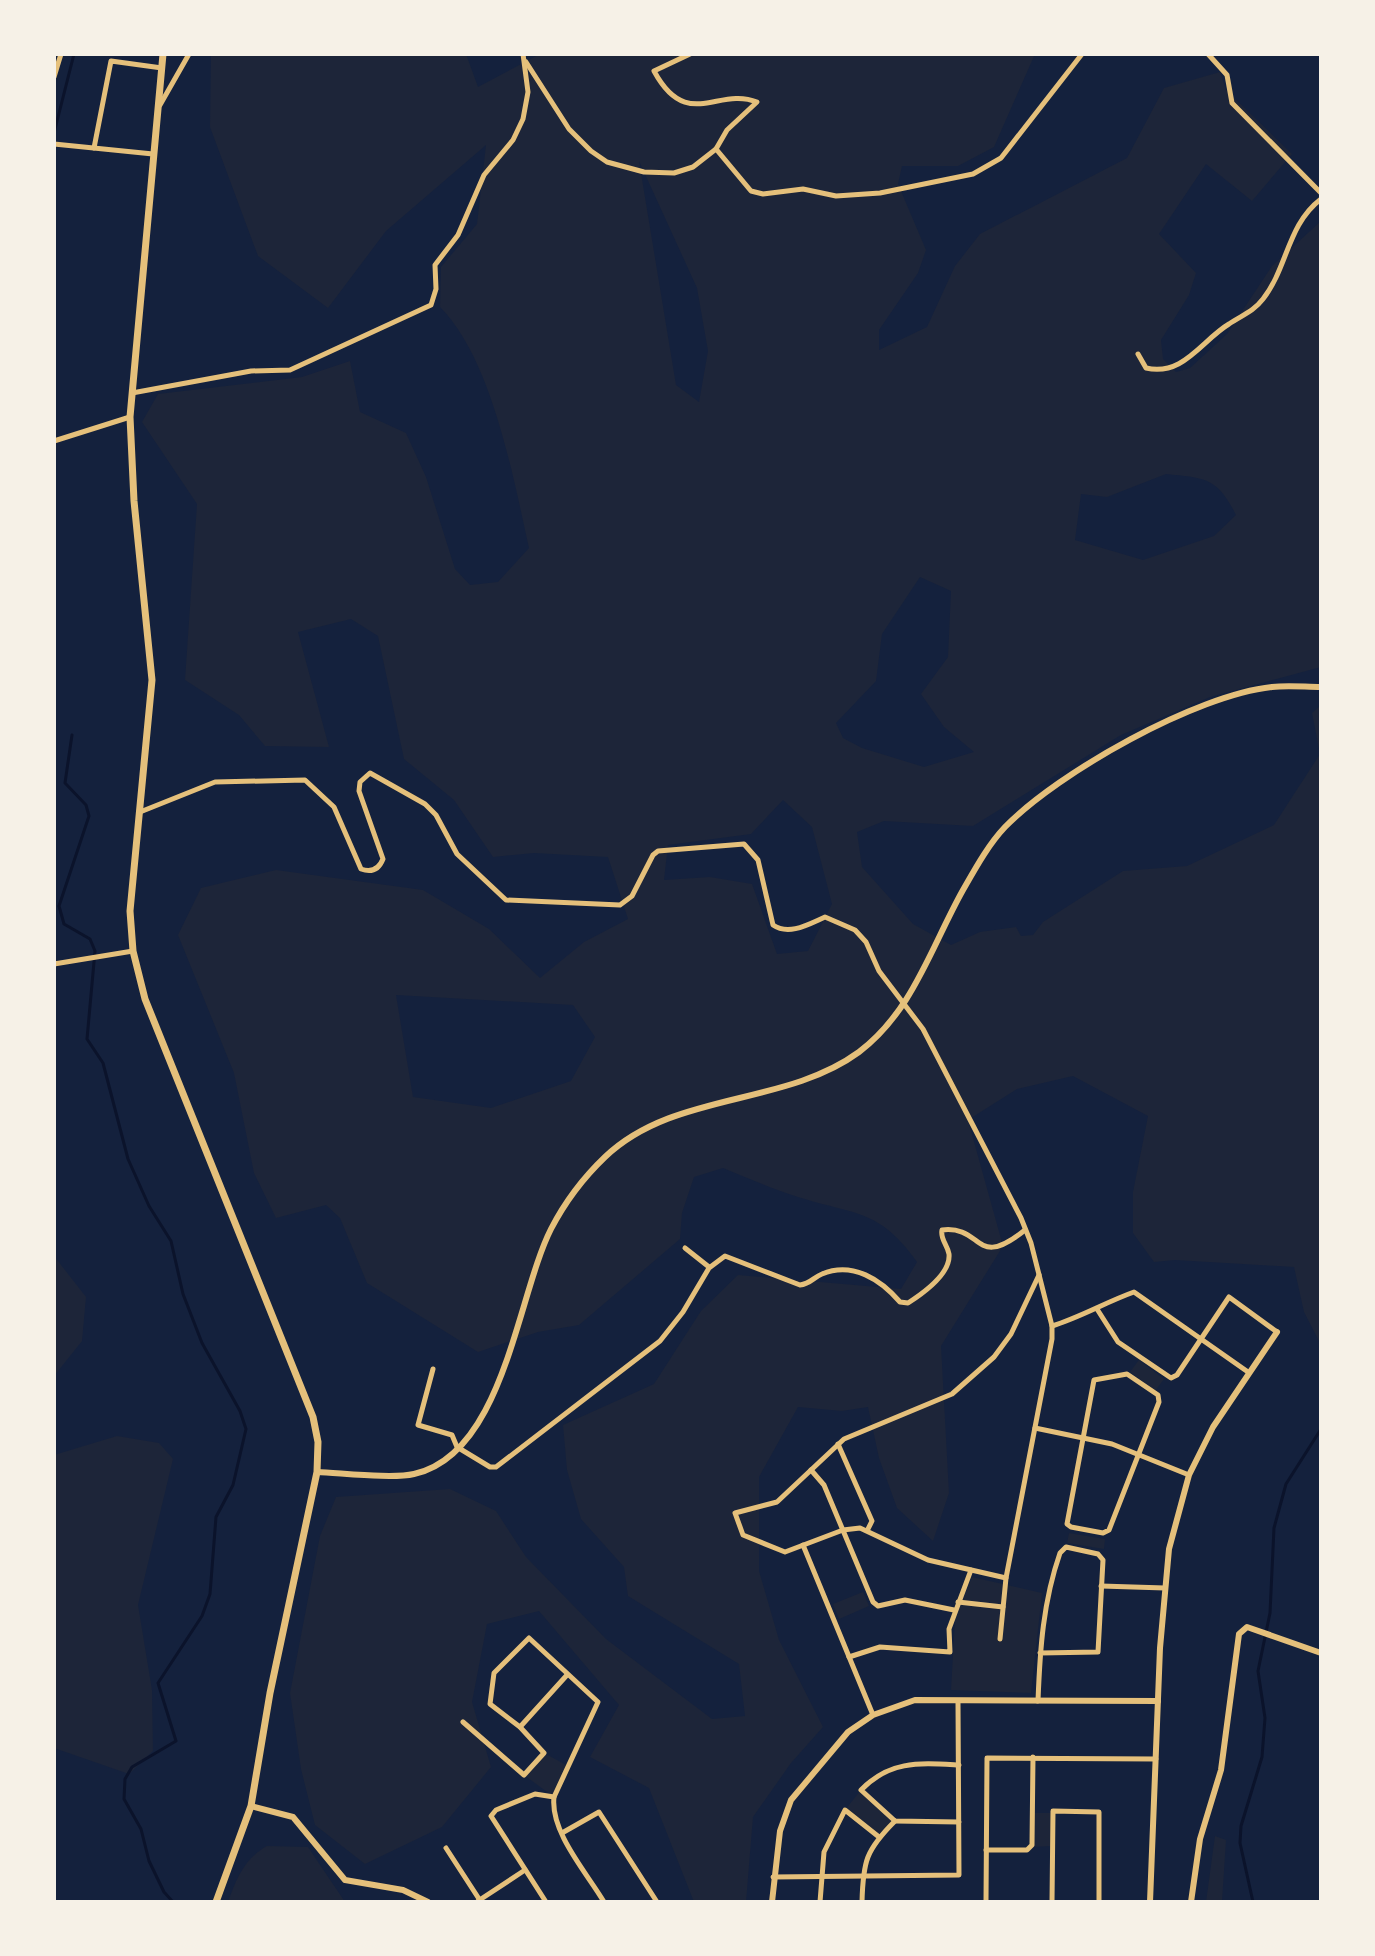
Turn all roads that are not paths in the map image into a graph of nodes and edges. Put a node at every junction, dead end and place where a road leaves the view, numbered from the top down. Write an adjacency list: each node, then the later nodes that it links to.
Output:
1 (61, 54): 9 (street)
2 (163, 54): 8 (main road)
3 (189, 54): 10 (street)
4 (690, 54): 13 (street)
5 (1208, 54): 15 (street)
6 (1080, 56): 13 (street)
7 (524, 57): 13 (street); 17 (street)
8 (162, 68): 10 (main road); 12 (street)
9 (54, 77)
10 (158, 110): 14 (main road)
11 (54, 144): 12 (street)
12 (94, 148): 14 (street)
13 (716, 149)
14 (153, 154): 17 (main road)
15 (1321, 196): 16 (street)
16 (1138, 354)
17 (131, 393): 18 (main road)
18 (130, 417): 19 (street); 21 (main road)
19 (54, 441)
20 (1321, 687): 37 (street)
21 (140, 812): 22 (main road); 24 (street)
22 (133, 951): 23 (street); 40 (main road)
23 (54, 964)
24 (1025, 1230): 26 (street); 27 (street)
25 (685, 1248): 26 (street)
26 (709, 1268): 37 (street)
27 (1039, 1275): 29 (street); 36 (street)
28 (1097, 1309): 29 (street); 31 (street); 31 (street)
29 (1052, 1326): 34 (street)
30 (1277, 1332): 31 (street); 33 (street)
31 (1201, 1339): 33 (street)
32 (433, 1369): 37 (street)
33 (1248, 1372): 41 (street)
34 (1035, 1428): 35 (street); 46 (street)
35 (1083, 1437): 38 (street); 38 (street); 38 (street)
36 (838, 1444): 39 (street); 42 (street)
37 (457, 1447): 40 (street)
38 (1139, 1453): 41 (street)
39 (811, 1470): 43 (street); 44 (street)
40 (317, 1472): 67 (main road)
41 (1189, 1475): 48 (street)
42 (868, 1529): 43 (street); 45 (street)
43 (843, 1530): 44 (street); 51 (street)
44 (803, 1545): 55 (street)
45 (971, 1570): 46 (street); 49 (street)
46 (1006, 1578): 50 (street)
47 (1101, 1586): 48 (street); 53 (street); 53 (street)
48 (1165, 1588): 58 (street)
49 (958, 1602): 50 (street); 51 (street)
50 (1003, 1607): 52 (street)
51 (954, 1610): 55 (street)
52 (1000, 1639)
53 (1040, 1653): 57 (street)
54 (1321, 1653): 91 (street)
55 (849, 1657): 60 (street)
56 (567, 1675): 62 (street); 62 (street); 66 (street)
57 (1038, 1701): 58 (street); 59 (street)
58 (1158, 1701): 64 (street)
59 (958, 1702): 60 (street); 65 (street)
60 (873, 1715): 77 (street)
61 (463, 1722): 62 (street)
62 (520, 1727)
63 (1033, 1757): 64 (street); 73 (street); 73 (street)
64 (1156, 1759): 90 (street)
65 (959, 1765): 68 (street); 69 (street)
66 (554, 1797): 70 (street); 74 (street)
67 (251, 1806): 79 (main road); 80 (street)
68 (895, 1821): 69 (street); 71 (street)
69 (959, 1822): 76 (street)
70 (562, 1833): 82 (street); 83 (street)
71 (879, 1837): 75 (street); 76 (street)
72 (446, 1848): 78 (street)
73 (986, 1850): 87 (street)
74 (525, 1870): 78 (street); 81 (street)
75 (820, 1876): 76 (street); 77 (street); 85 (street)
76 (863, 1876): 86 (street)
77 (772, 1877): 84 (street)
78 (479, 1901)
79 (216, 1902)
80 (428, 1902)
81 (546, 1902)
82 (604, 1902)
83 (657, 1902)
84 (772, 1902)
85 (820, 1902)
86 (862, 1902)
87 (986, 1902)
88 (1052, 1902): 89 (street)
89 (1099, 1902)
90 (1150, 1902)
91 (1191, 1902)

